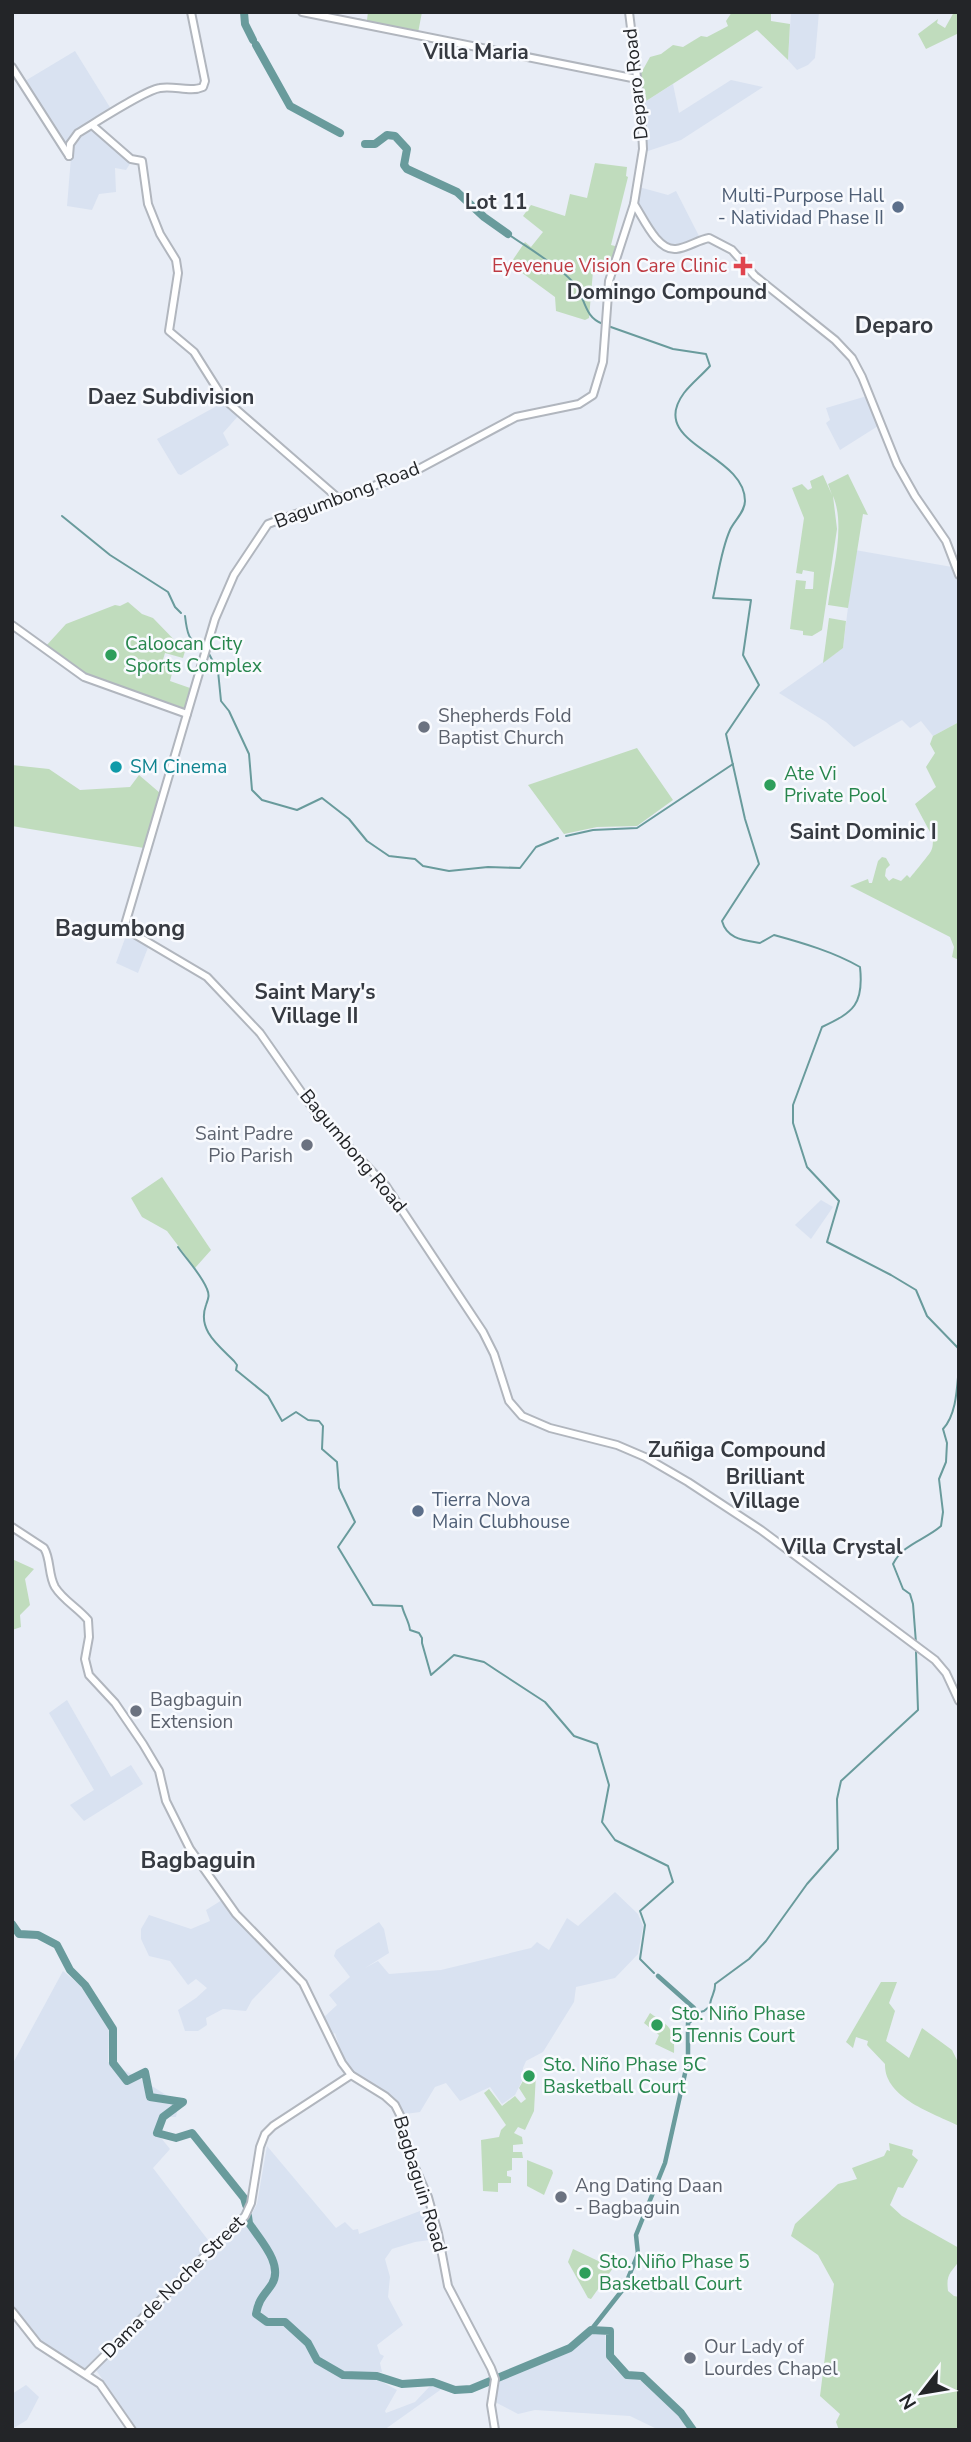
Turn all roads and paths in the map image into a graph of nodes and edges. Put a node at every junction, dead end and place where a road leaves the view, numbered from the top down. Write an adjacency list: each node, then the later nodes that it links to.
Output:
1 (191, 12): 6 (street)
2 (302, 12): 5 (street)
3 (629, 12): 5 (street, Deparo Road)
4 (12, 67): 6 (street)
5 (637, 79): 7 (street, Deparo Road)
6 (92, 125): 9 (street)
7 (634, 204): 8 (street, Deparo Road); 10 (street)
8 (605, 318): 9 (street, Bagumbong Road)
9 (338, 498): 12 (street, Bagumbong Road)
10 (959, 575)
11 (12, 625): 12 (street)
12 (187, 714): 14 (street, Bagumbong Road)
13 (12, 1527): 15 (street, Bagbaguin Road)
14 (959, 1701)
15 (351, 2075): 17 (street, Dama de Noche Street); 19 (street, Bagbaguin Road)
16 (12, 2311): 17 (street)
17 (87, 2373): 18 (street)
18 (132, 2430)
19 (495, 2430)

